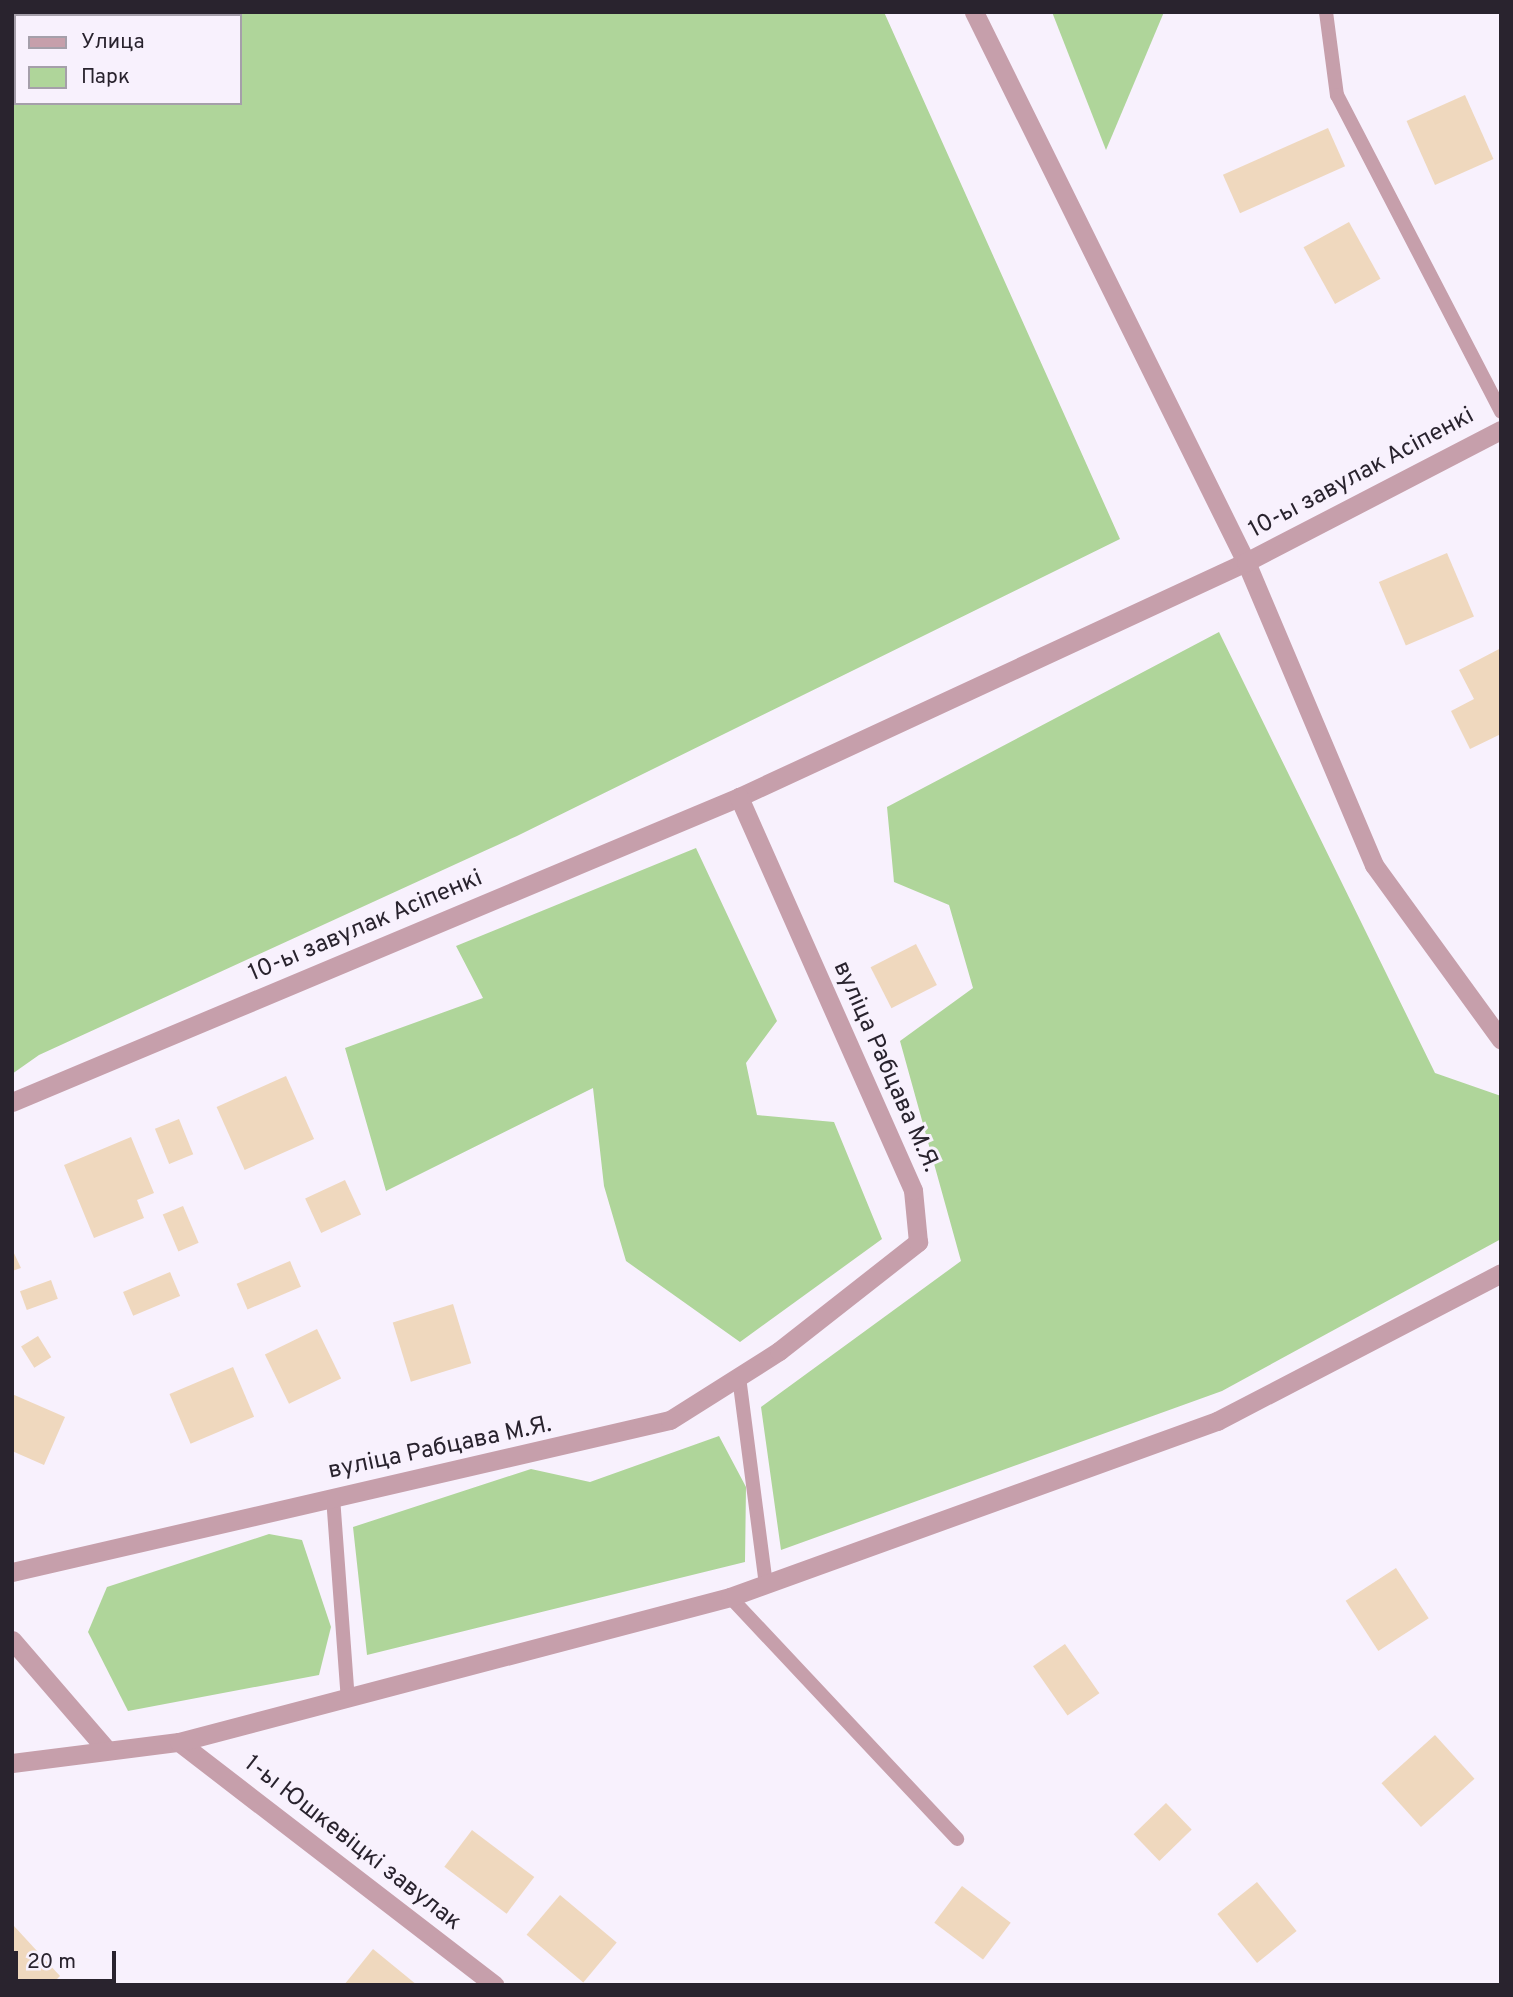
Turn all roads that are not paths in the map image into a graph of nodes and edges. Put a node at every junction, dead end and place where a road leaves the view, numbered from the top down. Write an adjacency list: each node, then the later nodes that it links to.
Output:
1 (974, 12): 5 (street)
2 (1326, 12): 3 (lane)
3 (1501, 412)
4 (1501, 430): 5 (street, 10-ы завулак Асіпенкі)
5 (1246, 562): 6 (street); 7 (street)
6 (739, 797): 8 (street, 10-ы завулак Асіпенкі); 10 (street, вуліца Рабцава М.Я.)
7 (1501, 1040)
8 (12, 1102)
9 (1501, 1273): 13 (street)
10 (738, 1377): 11 (street, вуліца Рабцава М.Я.); 13 (lane)
11 (333, 1497): 12 (street, вуліца Рабцава М.Я.); 16 (lane)
12 (12, 1572)
13 (766, 1584): 14 (street)
14 (730, 1597): 16 (street); 20 (lane)
15 (12, 1640): 18 (street)
16 (348, 1699): 17 (street)
17 (179, 1742): 18 (street); 21 (street, 1-ы Юшкевіцкі завулак)
18 (107, 1751): 19 (street)
19 (12, 1763)
20 (957, 1839)
21 (494, 1985)

